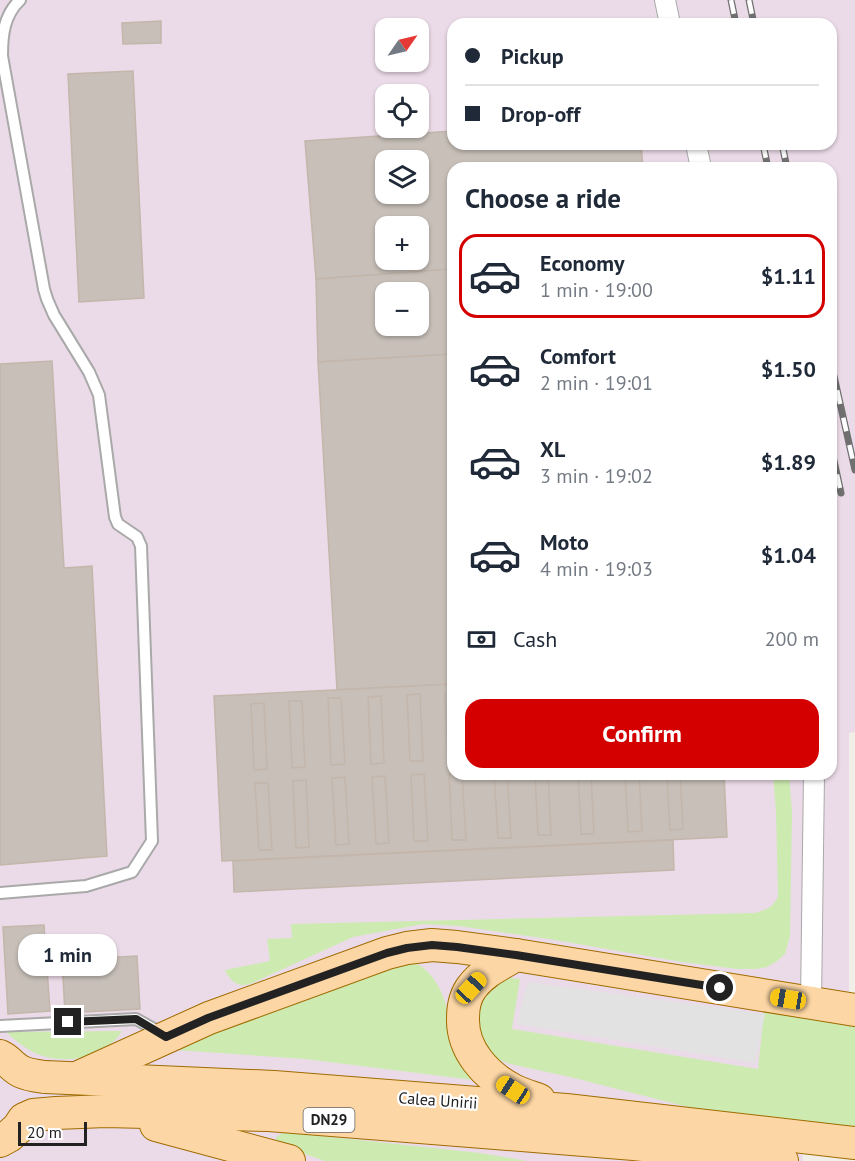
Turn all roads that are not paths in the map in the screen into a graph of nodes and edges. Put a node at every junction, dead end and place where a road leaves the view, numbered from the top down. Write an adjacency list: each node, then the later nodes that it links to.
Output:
1 (20, 0): 4 (lane)
2 (664, 0): 3 (street)
3 (668, 18)
4 (1, 54): 6 (lane)
5 (814, 780): 8 (street)
6 (0, 893)
7 (516, 955): 8 (main road); 11 (main road); 14 (main road)
8 (811, 1002): 9 (main road)
9 (855, 1010)
10 (0, 1026): 11 (lane)
11 (166, 1037): 13 (main road)
12 (10, 1064): 13 (main road, Calea Unirii / DN29)
13 (78, 1078): 14 (main road, Calea Unirii / DN29)
14 (566, 1110): 17 (main road, Calea Unirii / DN29)
15 (106, 1111): 16 (main road, Calea Unirii / DN29); 18 (main road, Calea Unirii / DN29); 19 (main road)
16 (0, 1141)
17 (855, 1143)
18 (634, 1144): 20 (main road); 21 (main road, Calea Unirii / DN29)
19 (290, 1161)
20 (592, 1161)
21 (782, 1161)

